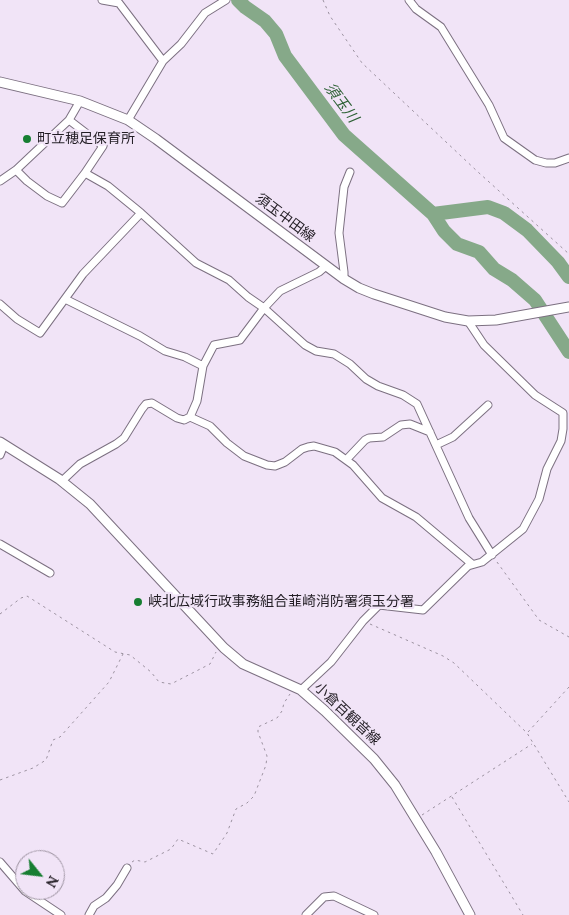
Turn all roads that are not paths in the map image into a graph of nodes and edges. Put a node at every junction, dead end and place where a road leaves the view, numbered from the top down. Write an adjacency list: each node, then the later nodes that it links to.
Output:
1 (102, 0): 4 (street)
2 (226, 0): 4 (street)
3 (409, 0): 9 (street)
4 (163, 61): 8 (street)
5 (0, 82): 6 (main road, 須玉中田線)
6 (80, 101): 7 (street); 8 (main road, 須玉中田線)
7 (69, 120): 10 (street); 12 (street)
8 (128, 120): 15 (main road, 須玉中田線)
9 (569, 158)
10 (16, 170): 12 (street); 13 (street)
11 (350, 172): 16 (street)
12 (85, 173): 14 (street)
13 (0, 181)
14 (141, 213): 17 (street); 20 (street)
15 (326, 266): 16 (main road, 須玉中田線); 20 (street)
16 (344, 279): 21 (main road, 須玉中田線)
17 (65, 299): 18 (street); 22 (street)
18 (0, 304)
19 (569, 307): 21 (main road, 須玉中田線)
20 (264, 308): 22 (street); 25 (street)
21 (468, 321): 32 (street)
22 (203, 366): 24 (street)
23 (488, 405): 27 (street)
24 (190, 417): 29 (street); 30 (street)
25 (430, 432): 27 (street); 29 (street)
26 (2, 444): 28 (street); 30 (main road, 小倉百観音線)
27 (436, 445): 32 (street)
28 (0, 455)
29 (347, 459): 33 (street)
30 (62, 481): 35 (main road, 小倉百観音線)
31 (0, 544): 34 (street)
32 (492, 555): 33 (street)
33 (472, 564): 35 (street)
34 (50, 573)
35 (298, 689): 42 (main road, 小倉百観音線)
36 (0, 862): 38 (street)
37 (127, 868): 39 (street)
38 (62, 915)
39 (88, 915)
40 (306, 915): 41 (street)
41 (374, 915)
42 (470, 915)

